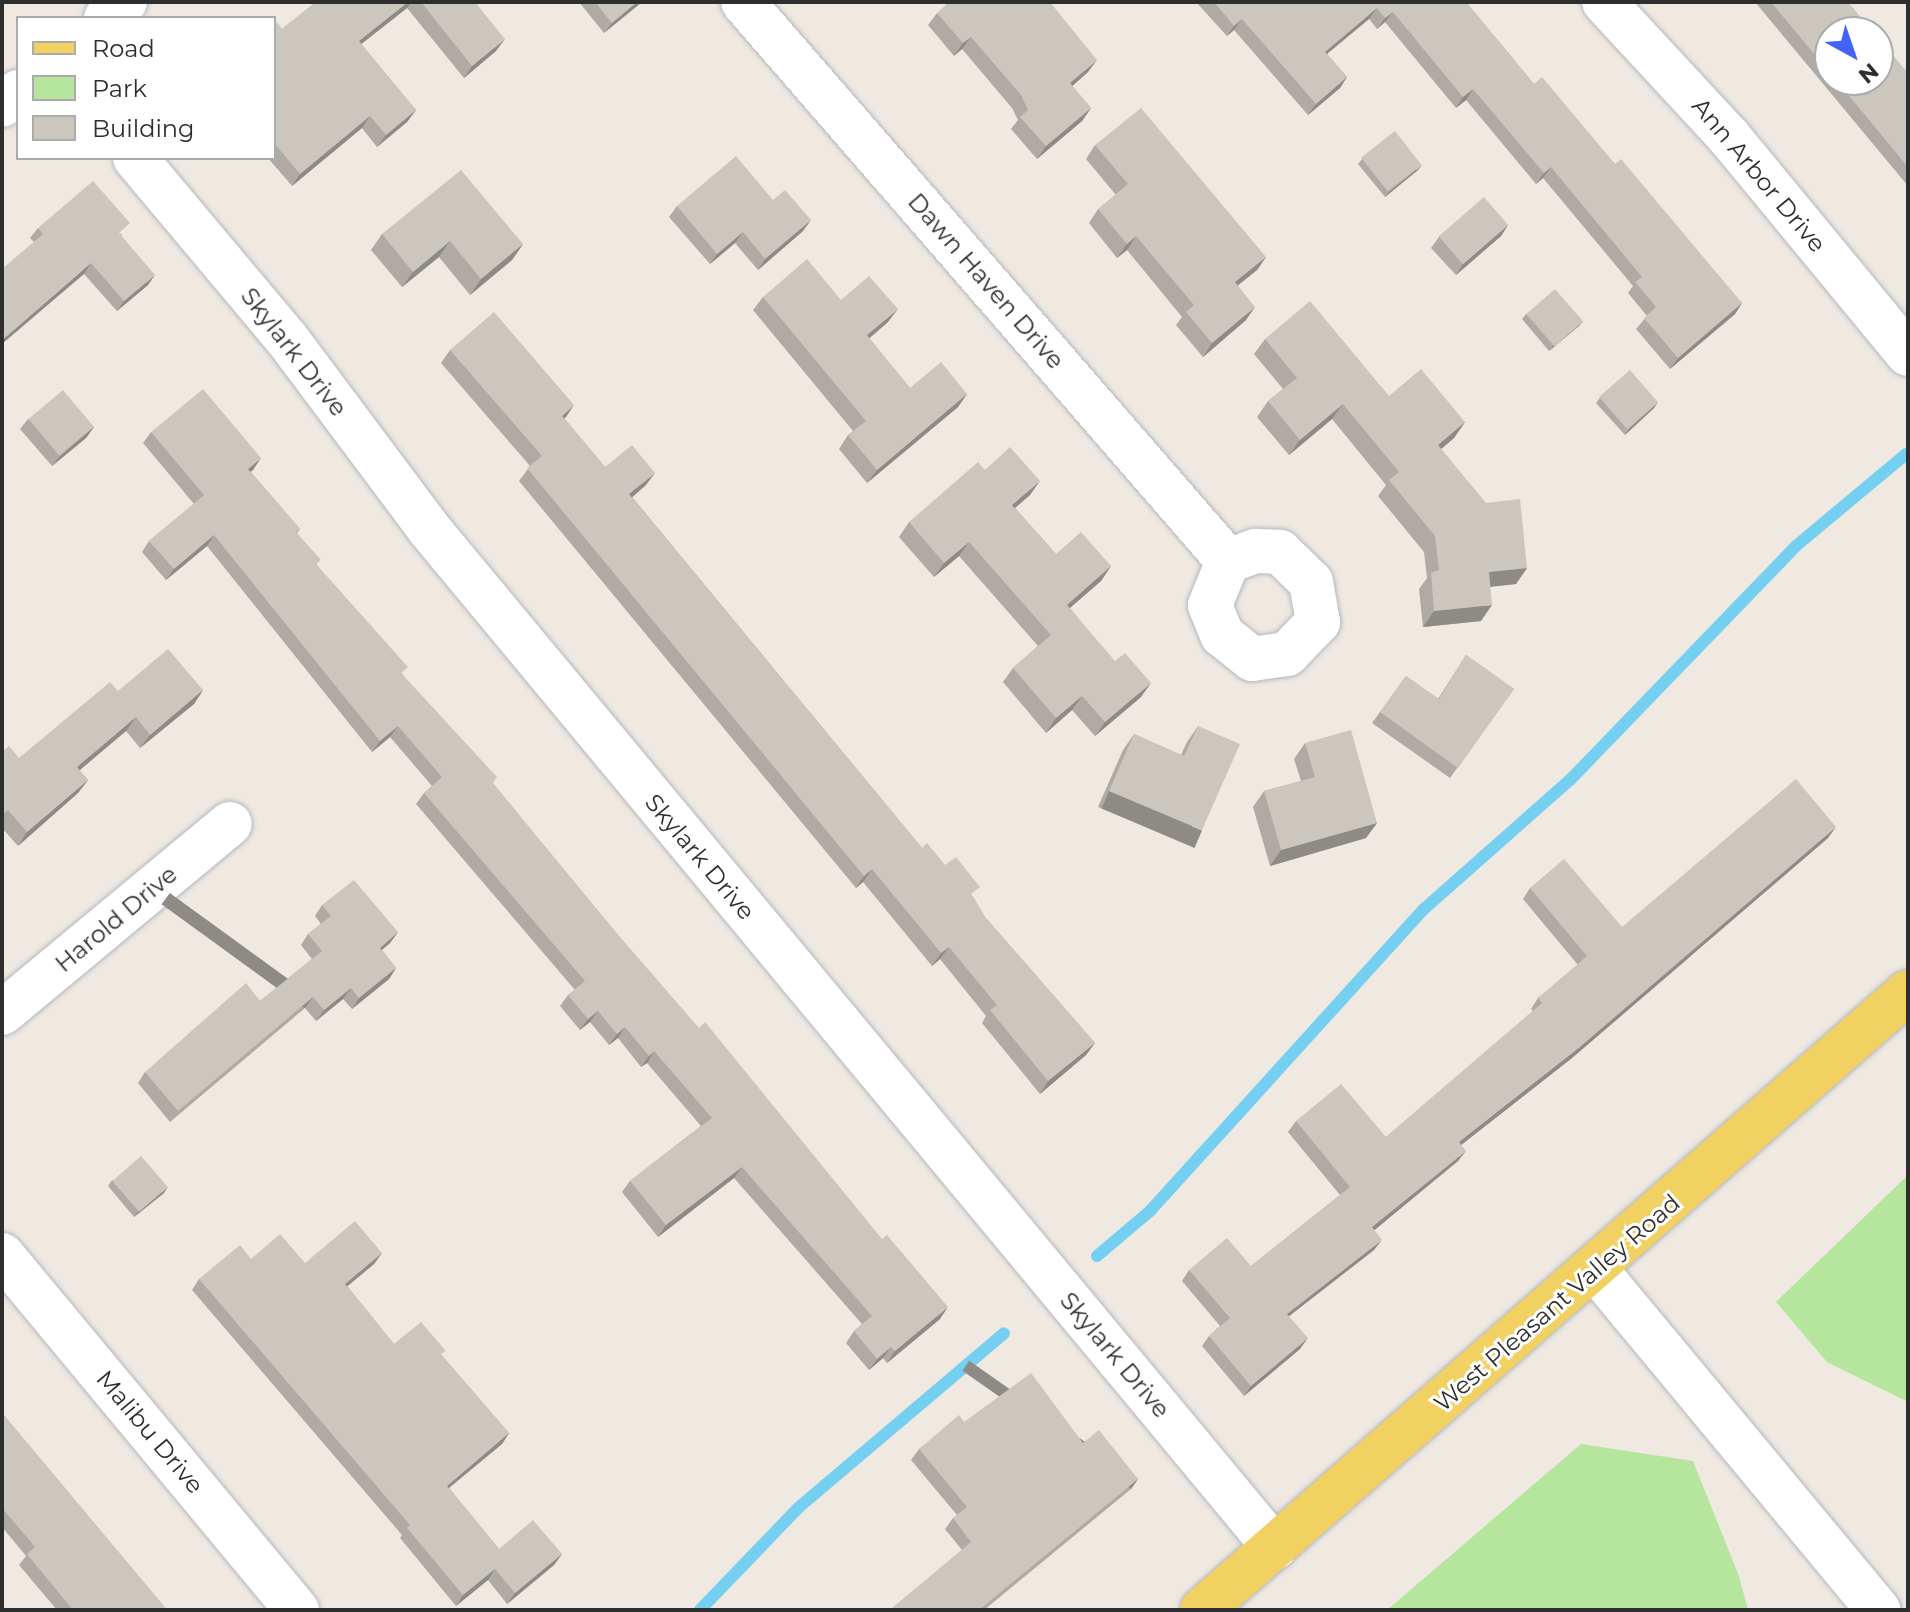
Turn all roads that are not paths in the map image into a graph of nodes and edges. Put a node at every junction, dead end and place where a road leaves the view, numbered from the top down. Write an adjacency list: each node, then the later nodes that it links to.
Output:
1 (125, 2): 4 (street)
2 (743, 2): 7 (street, Dawn Haven Drive)
3 (1604, 2): 6 (street, Ann Arbor Drive)
4 (108, 16)
5 (137, 160): 13 (street, Skylark Drive)
6 (1908, 354)
7 (1228, 561)
8 (230, 824): 10 (street, Harold Drive)
9 (1908, 992): 12 (main road, West Pleasant Valley Road)
10 (2, 1013)
11 (2, 1255): 14 (street, Malibu Drive)
12 (1596, 1270): 13 (main road, West Pleasant Valley Road); 16 (street)
13 (1275, 1548): 15 (main road, West Pleasant Valley Road)
14 (297, 1610)
15 (1202, 1610)
16 (1878, 1610)

